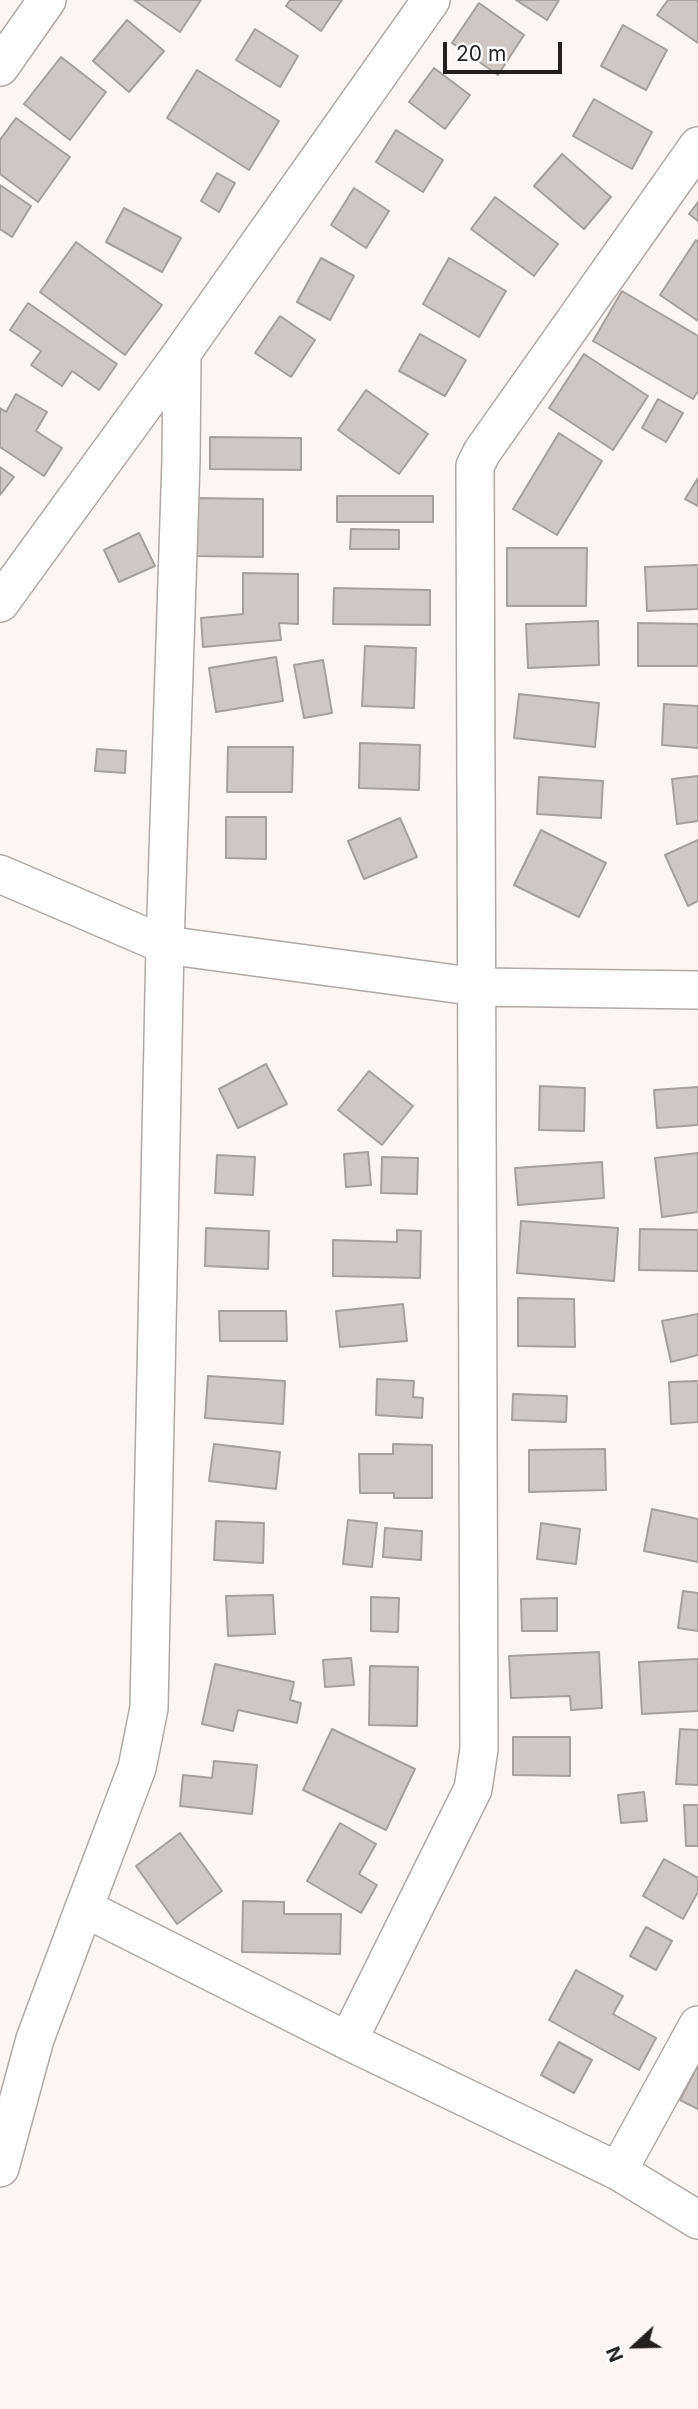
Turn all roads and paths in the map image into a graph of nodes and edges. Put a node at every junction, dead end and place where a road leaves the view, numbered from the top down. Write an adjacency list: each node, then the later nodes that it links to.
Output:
1 (47, 0): 3 (street)
2 (431, 0): 5 (street)
3 (0, 67)
4 (698, 146): 9 (street)
5 (181, 353): 6 (street); 8 (street)
6 (0, 603)
7 (0, 874): 8 (street)
8 (165, 944): 9 (street); 11 (street)
9 (478, 987): 10 (street); 13 (street)
10 (698, 990)
11 (83, 1908): 13 (street); 14 (street)
12 (698, 2025): 15 (street)
13 (348, 2041): 15 (street)
14 (0, 2168)
15 (618, 2171): 16 (street)
16 (698, 2220)

